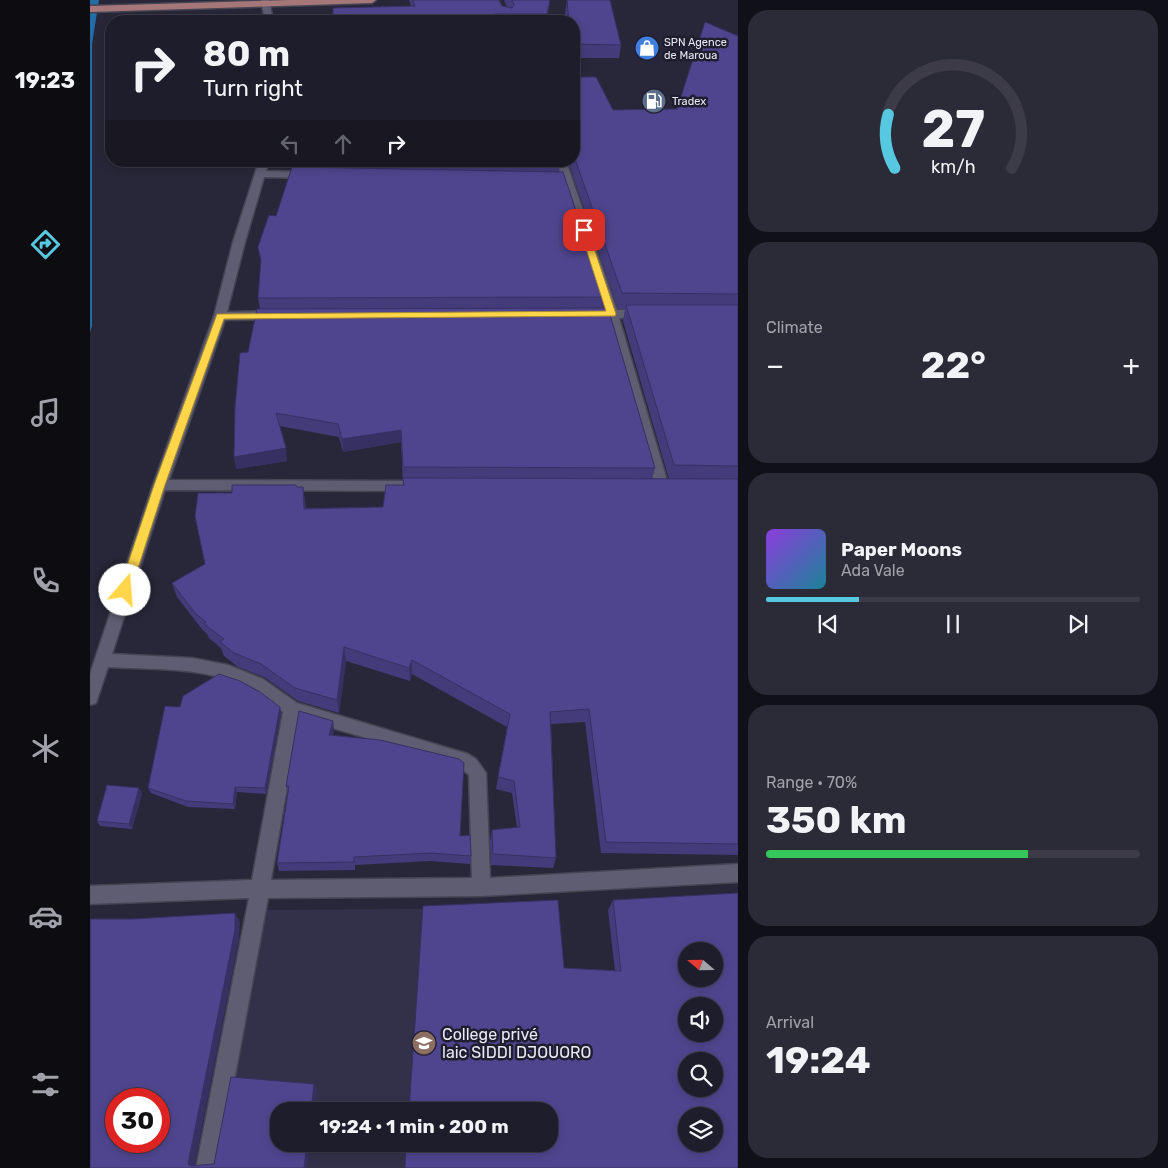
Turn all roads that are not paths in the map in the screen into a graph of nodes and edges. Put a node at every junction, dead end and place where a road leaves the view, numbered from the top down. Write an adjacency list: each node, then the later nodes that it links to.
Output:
1 (372, 0): 2 (main road)
2 (265, 2): 3 (main road); 4 (street)
3 (90, 9)
4 (268, 15)
5 (562, 167): 9 (street)
6 (262, 168): 7 (street); 12 (street)
7 (320, 175)
8 (582, 314): 9 (street)
9 (612, 314): 10 (street); 16 (street)
10 (660, 314)
11 (289, 315): 12 (street)
12 (220, 316): 13 (street)
13 (160, 485): 14 (street); 18 (street)
14 (424, 486)
15 (644, 487): 16 (street)
16 (662, 487): 17 (street)
17 (681, 487)
18 (102, 660): 19 (street); 20 (street)
19 (90, 698)
20 (292, 709): 22 (street); 23 (street)
21 (738, 873): 22 (street)
22 (482, 887): 23 (street)
23 (260, 889): 24 (street); 25 (street)
24 (90, 895)
25 (207, 1168)

